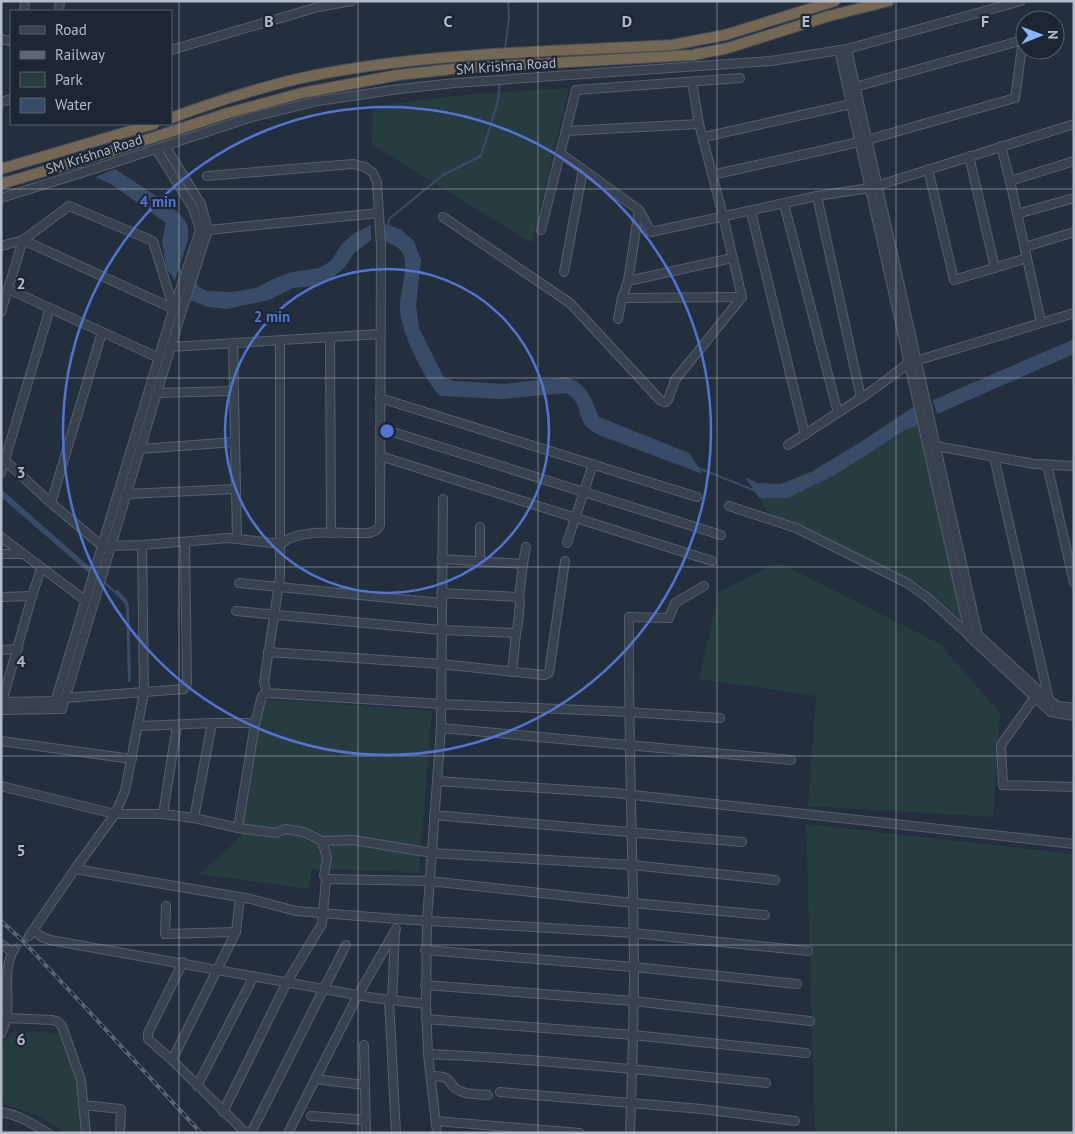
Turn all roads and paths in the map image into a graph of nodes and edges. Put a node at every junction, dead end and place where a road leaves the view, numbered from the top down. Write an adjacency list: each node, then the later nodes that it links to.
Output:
1 (352, 1): 5 (street)
2 (836, 1): 13 (highway, SM Krishna Road)
3 (890, 1): 32 (highway, SM Krishna Road)
4 (1021, 1): 6 (street, SM Krishna Road)
5 (318, 4): 7 (street)
6 (847, 49): 8 (street, SM Krishna Road); 11 (street)
7 (172, 50)
8 (839, 50): 12 (street); 20 (street, SM Krishna Road)
9 (740, 78): 10 (street)
10 (692, 82): 14 (street); 17 (street)
11 (855, 87): 19 (street); 19 (street)
12 (851, 104): 18 (street); 19 (street)
13 (172, 118)
14 (699, 124): 17 (street); 18 (street)
15 (1074, 124): 21 (street)
16 (151, 125): 26 (highway, SM Krishna Road)
17 (566, 131): 23 (street)
18 (704, 137): 29 (street)
19 (863, 141): 29 (street); 33 (street); 34 (street)
20 (165, 146): 22 (street, SM Krishna Road); 45 (street)
21 (1001, 146): 24 (street); 31 (street)
22 (156, 149): 36 (street, SM Krishna Road); 60 (street)
23 (560, 153): 28 (street); 46 (street)
24 (969, 156): 27 (street); 53 (street)
25 (1074, 161): 31 (street)
26 (1, 169)
27 (928, 169): 33 (street); 53 (street)
28 (584, 170): 39 (street); 54 (street)
29 (712, 175): 43 (street)
30 (207, 176): 41 (street)
31 (1010, 181): 42 (street)
32 (1, 184)
33 (878, 185): 34 (street); 73 (street)
34 (870, 188): 35 (street); 73 (street)
35 (817, 196): 38 (street); 77 (street)
36 (1, 198)
37 (1074, 198): 42 (street)
38 (784, 204): 40 (street); 78 (street)
39 (639, 210): 43 (street); 55 (street)
40 (751, 212): 43 (street); 80 (street)
41 (379, 213): 45 (street); 67 (street)
42 (1017, 214): 50 (street)
43 (723, 216): 51 (street)
44 (443, 217): 57 (street)
45 (208, 230): 65 (street)
46 (541, 230)
47 (1074, 232): 50 (street)
48 (23, 240): 49 (street); 56 (street); 60 (street); 60 (street)
49 (1, 246)
50 (1025, 247): 52 (street)
51 (732, 258): 55 (street); 57 (street)
52 (1027, 258): 53 (street); 64 (street)
53 (995, 268)
54 (564, 272)
55 (628, 281): 58 (street)
56 (8, 290): 59 (street); 61 (street)
57 (742, 297): 58 (street)
58 (622, 298): 63 (street)
59 (50, 308): 66 (street); 87 (street)
60 (174, 309): 65 (street); 72 (street)
61 (1, 312)
62 (1074, 313): 64 (street)
63 (618, 318)
64 (1041, 322): 73 (street)
65 (178, 323): 71 (street)
66 (102, 332): 72 (street); 97 (street)
67 (380, 334): 68 (street); 76 (street)
68 (330, 338): 69 (street); 101 (street)
69 (280, 341): 70 (street); 107 (street)
70 (233, 343): 71 (street); 74 (street)
71 (170, 347): 75 (street)
72 (159, 358): 109 (street)
73 (913, 362): 77 (street); 83 (street); 134 (street)
74 (234, 391): 75 (street); 81 (street)
75 (156, 394): 84 (street)
76 (380, 398): 79 (street); 88 (street)
77 (862, 398): 78 (street)
78 (838, 413): 80 (street)
79 (380, 428): 85 (street); 93 (street)
80 (804, 435): 82 (street)
81 (235, 442): 84 (street); 92 (street)
82 (788, 445)
83 (936, 446): 86 (street); 134 (street)
84 (140, 449): 94 (street)
85 (380, 456): 99 (street); 101 (street)
86 (994, 457): 89 (street); 144 (street)
87 (4, 459): 91 (street); 97 (street)
88 (593, 464): 93 (street); 95 (street)
89 (1047, 464): 90 (street); 121 (street)
90 (1074, 466)
91 (1, 472)
92 (236, 489): 94 (street); 104 (street)
93 (584, 492): 99 (street); 102 (street)
94 (126, 494): 109 (street)
95 (697, 497)
96 (443, 499): 113 (street)
97 (51, 503): 109 (street)
98 (730, 506): 134 (street)
99 (575, 518): 106 (street); 116 (street)
100 (480, 527): 114 (street)
101 (331, 533): 107 (street)
102 (721, 535)
103 (1, 537): 112 (street)
104 (237, 539): 105 (street); 107 (street)
105 (185, 542): 108 (street); 140 (street)
106 (567, 543)
107 (280, 544): 123 (street)
108 (142, 545): 109 (street); 140 (street)
109 (106, 546): 119 (street)
110 (526, 547): 117 (street)
111 (1, 554): 112 (street)
112 (23, 554): 118 (street)
113 (442, 559): 114 (street); 124 (street)
114 (480, 561): 117 (street)
115 (564, 561): 139 (street)
116 (712, 561)
117 (523, 564): 127 (street)
118 (41, 569): 125 (street); 128 (street)
119 (97, 576): 128 (street); 143 (street)
120 (239, 583): 123 (street)
121 (1074, 584)
122 (704, 586): 149 (street)
123 (279, 587): 129 (street); 131 (street)
124 (441, 592): 127 (street); 129 (street)
125 (32, 596): 126 (street); 135 (street)
126 (1, 597)
127 (518, 597): 133 (street)
128 (86, 601): 146 (street)
129 (441, 603): 132 (street)
130 (236, 611): 131 (street)
131 (274, 615): 132 (street); 137 (street)
132 (441, 630): 133 (street); 138 (street)
133 (516, 633): 139 (street)
134 (974, 636): 142 (street); 144 (street)
135 (18, 649): 136 (street); 147 (street)
136 (1, 650)
137 (268, 652): 138 (street); 141 (street)
138 (441, 664): 139 (street); 145 (street)
139 (512, 672)
140 (144, 693): 143 (street); 155 (street)
141 (268, 693): 145 (street); 154 (street)
142 (1035, 697): 150 (street); 164 (street)
143 (65, 699): 146 (street); 146 (street)
144 (1049, 700): 148 (street); 150 (street)
145 (441, 704): 149 (street); 157 (street)
146 (54, 705): 147 (street)
147 (1, 706)
148 (1074, 708)
149 (628, 712): 152 (street); 159 (street)
150 (1051, 712): 151 (street)
151 (1074, 716)
152 (720, 718)
153 (212, 723): 154 (street); 156 (street); 169 (street)
154 (255, 724): 170 (street)
155 (138, 726): 156 (street); 160 (street)
156 (177, 726): 167 (street)
157 (441, 728): 159 (street); 162 (street)
158 (1, 741): 160 (street)
159 (629, 745): 161 (street); 165 (street)
160 (132, 759): 166 (street)
161 (791, 760)
162 (437, 781): 165 (street); 168 (street)
163 (1, 786): 166 (street)
164 (1074, 787)
165 (631, 795): 171 (street); 174 (street)
166 (116, 814): 167 (street); 177 (street)
167 (163, 814): 169 (street)
168 (434, 815): 171 (street); 175 (street)
169 (194, 818): 170 (street)
170 (238, 828): 172 (street)
171 (632, 831): 173 (street); 176 (street)
172 (322, 841): 175 (street); 178 (street)
173 (742, 842)
174 (1074, 844)
175 (432, 853): 176 (street); 180 (street)
176 (632, 865): 179 (street); 182 (street)
177 (75, 869): 181 (street); 195 (street)
178 (326, 879): 180 (street); 184 (street)
179 (775, 880)
180 (429, 881): 182 (street); 187 (street)
181 (240, 898): 184 (street); 189 (street)
182 (633, 903): 185 (street); 190 (street)
183 (166, 906): 189 (street)
184 (324, 914): 186 (street); 199 (street)
185 (765, 915)
186 (397, 919): 187 (street); 188 (street)
187 (427, 920): 190 (street); 193 (street)
188 (396, 928): 203 (street); 205 (street)
189 (236, 932): 197 (street)
190 (633, 933): 194 (street); 196 (street)
191 (1, 944): 204 (street)
192 (346, 945): 202 (street)
193 (425, 950): 196 (street); 201 (street)
194 (808, 951)
195 (183, 962): 197 (street); 216 (street)
196 (634, 968): 200 (street); 206 (street)
197 (218, 969): 198 (street); 216 (street)
198 (254, 976): 199 (street); 222 (street)
199 (287, 982): 202 (street); 228 (street)
200 (797, 984)
201 (426, 985): 206 (street); 207 (street)
202 (324, 989): 203 (street); 237 (street)
203 (358, 995): 205 (street); 219 (street)
204 (4, 999): 208 (street)
205 (391, 1000): 207 (street); 240 (street)
206 (633, 1001): 210 (street); 212 (street)
207 (426, 1004): 209 (street)
208 (7, 1018): 211 (street); 226 (street)
209 (426, 1019): 212 (street); 214 (street)
210 (810, 1021)
211 (1, 1034)
212 (632, 1035): 215 (street); 217 (street)
213 (364, 1045): 221 (street)
214 (428, 1054): 217 (street); 218 (street)
215 (806, 1054)
216 (172, 1060): 222 (street)
217 (632, 1069): 220 (street); 225 (street)
218 (431, 1076): 224 (street); 231 (street)
219 (315, 1079): 221 (street); 238 (street)
220 (766, 1083)
221 (364, 1085): 230 (street)
222 (197, 1086): 228 (street)
223 (500, 1092): 225 (street)
224 (488, 1095)
225 (631, 1103): 232 (street); 243 (street)
226 (83, 1105): 234 (street); 235 (street)
227 (1, 1112): 233 (street)
228 (223, 1112): 236 (street)
229 (311, 1116): 230 (street)
230 (365, 1120): 239 (street)
231 (436, 1121): 241 (street); 242 (street)
232 (794, 1122)
233 (48, 1133)
234 (86, 1133)
235 (120, 1133)
236 (246, 1133)
237 (251, 1133)
238 (288, 1133)
239 (366, 1133)
240 (396, 1133)
241 (437, 1133)
242 (580, 1133)
243 (630, 1133)

